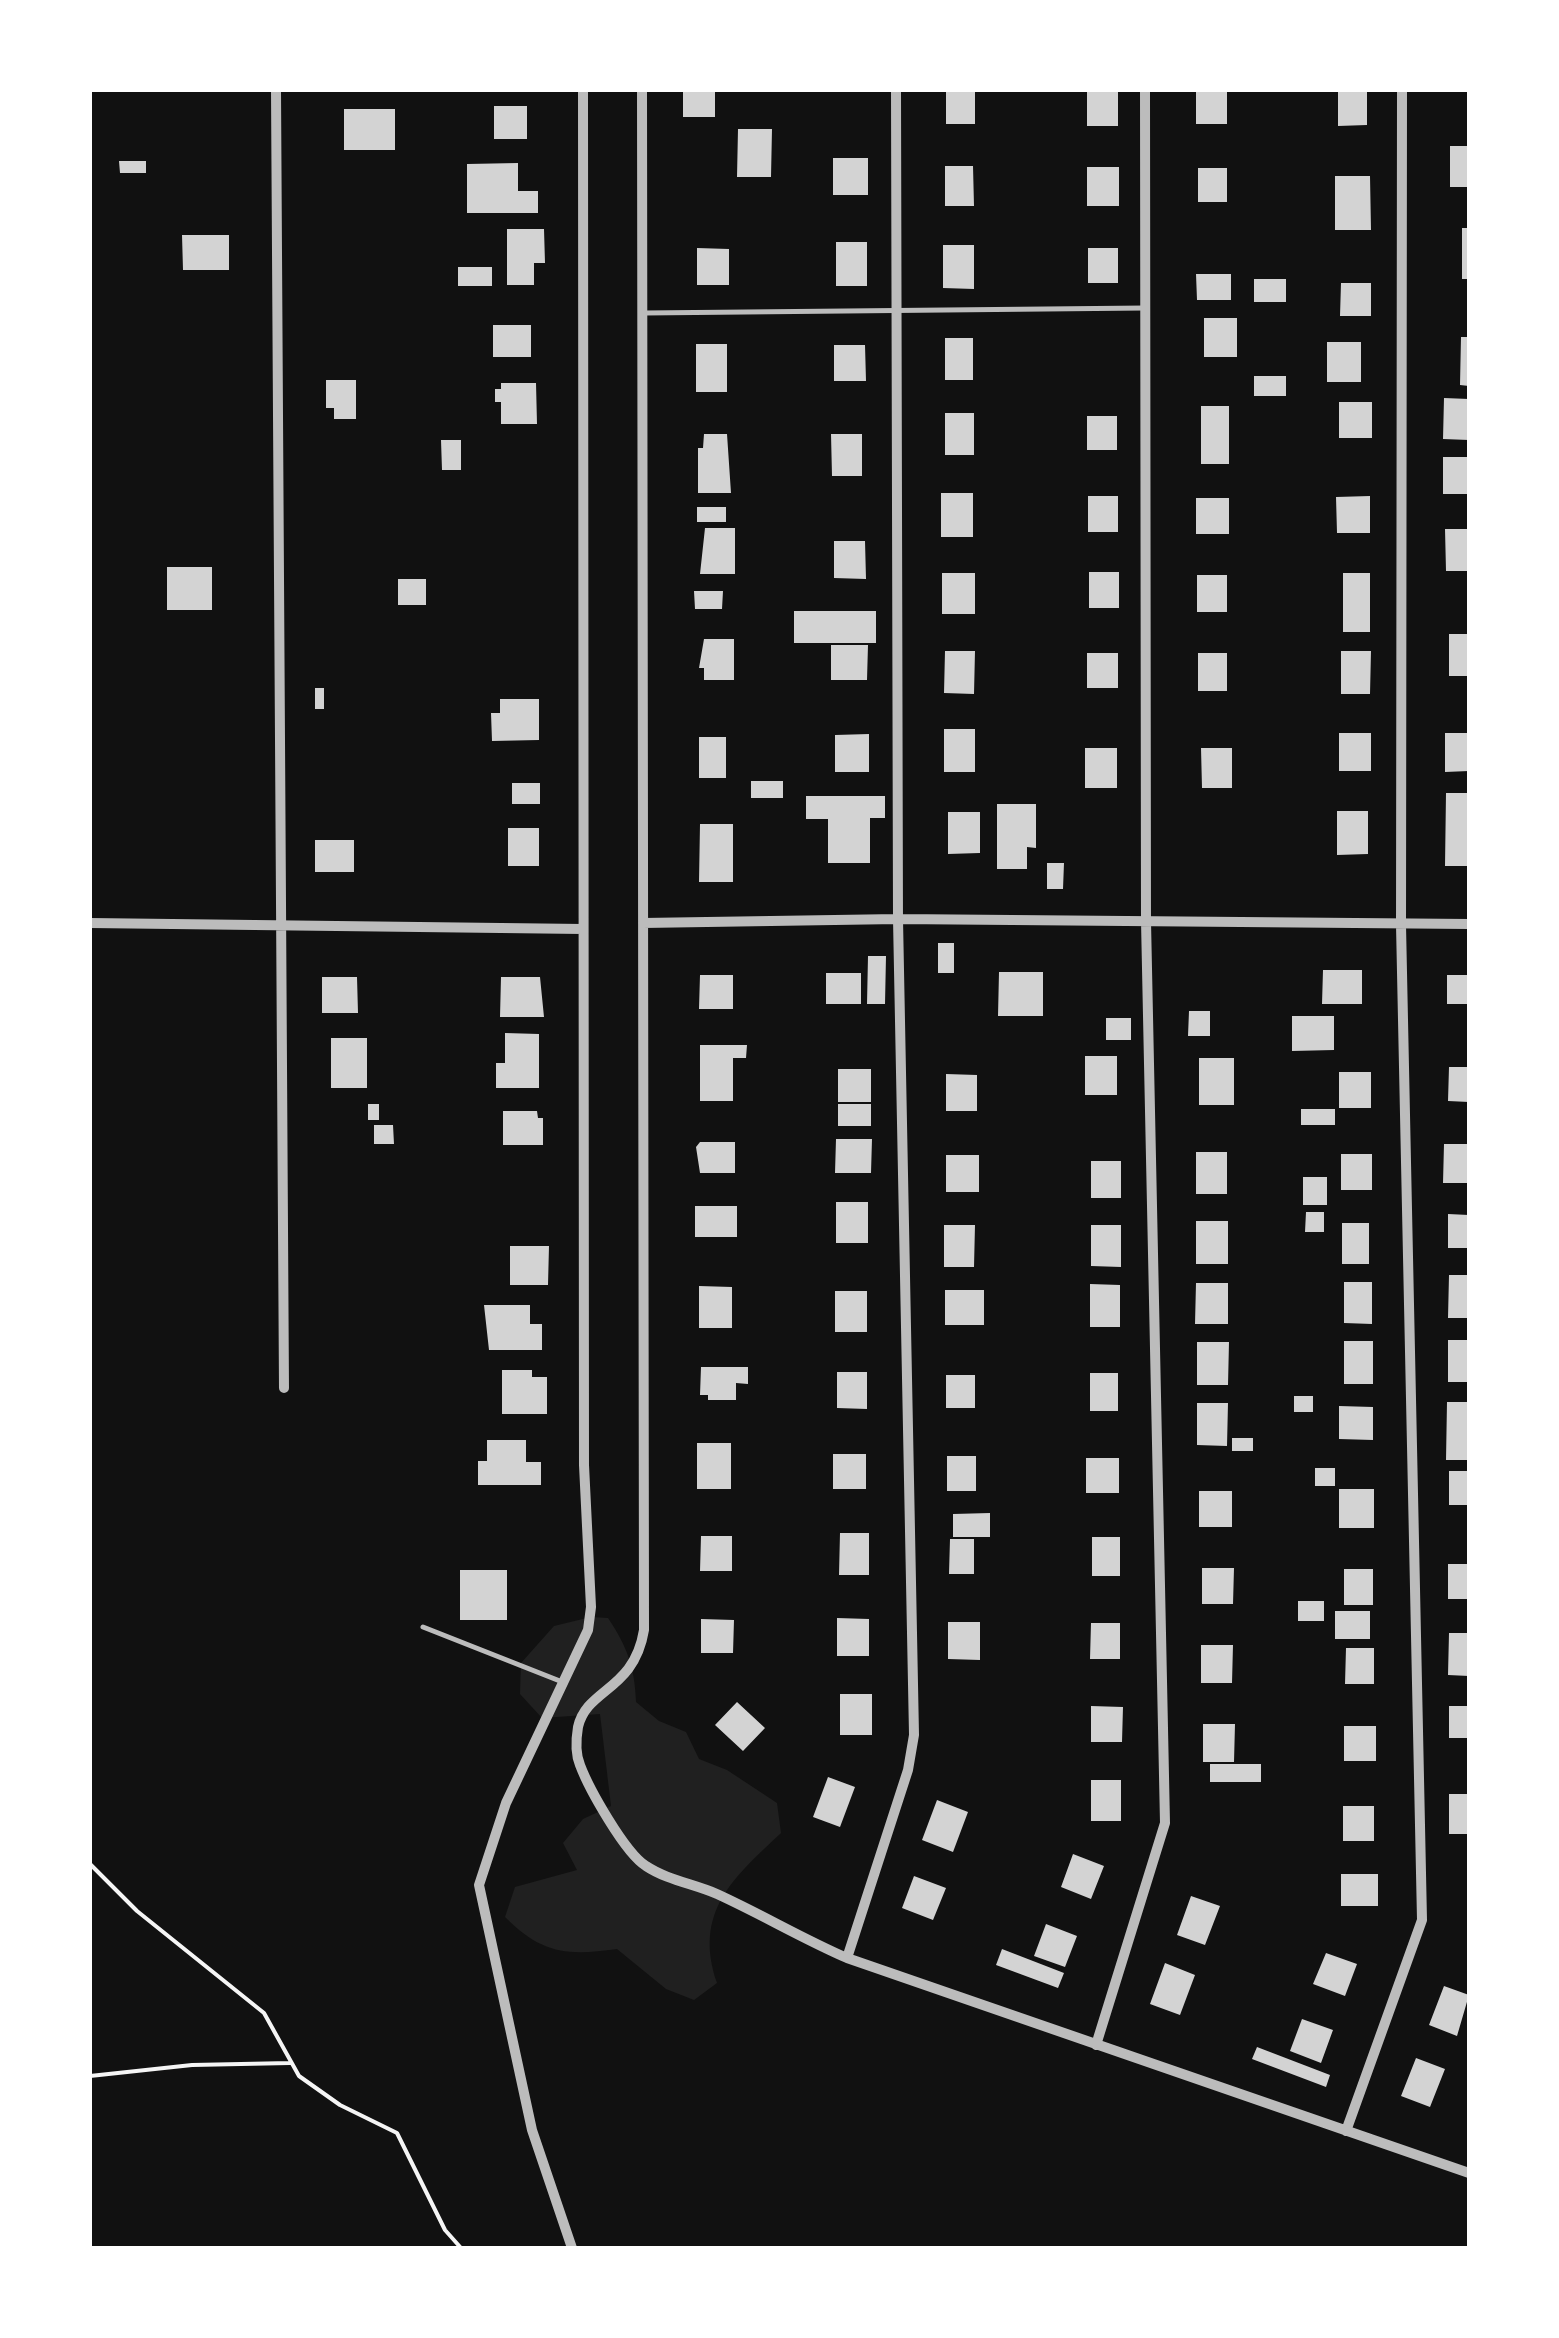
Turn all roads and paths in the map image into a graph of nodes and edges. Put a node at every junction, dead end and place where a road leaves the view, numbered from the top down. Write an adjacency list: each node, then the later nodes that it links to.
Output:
1 (276, 90): 16 (street)
2 (583, 90): 17 (street)
3 (642, 90): 9 (street)
4 (896, 90): 8 (street)
5 (1145, 90): 7 (street)
6 (1402, 90): 14 (street)
7 (1145, 308): 8 (lane); 11 (street)
8 (896, 310): 9 (lane); 10 (street)
9 (644, 313): 13 (street)
10 (898, 919): 11 (street); 13 (street); 22 (street)
11 (1146, 920): 14 (street); 23 (street)
12 (90, 923): 16 (street)
13 (643, 923): 22 (street)
14 (1401, 924): 15 (street); 26 (street)
15 (1469, 924)
16 (279, 928): 17 (street); 18 (street)
17 (583, 929): 20 (street)
18 (284, 1388)
19 (423, 1628): 20 (lane)
20 (565, 1684): 29 (street)
21 (90, 1864): 24 (path)
22 (847, 1958): 23 (street)
23 (1096, 2045): 26 (street)
24 (290, 2063): 25 (path); 28 (path)
25 (90, 2076)
26 (1346, 2131): 27 (street)
27 (1469, 2173)
28 (461, 2248)
29 (572, 2248)

